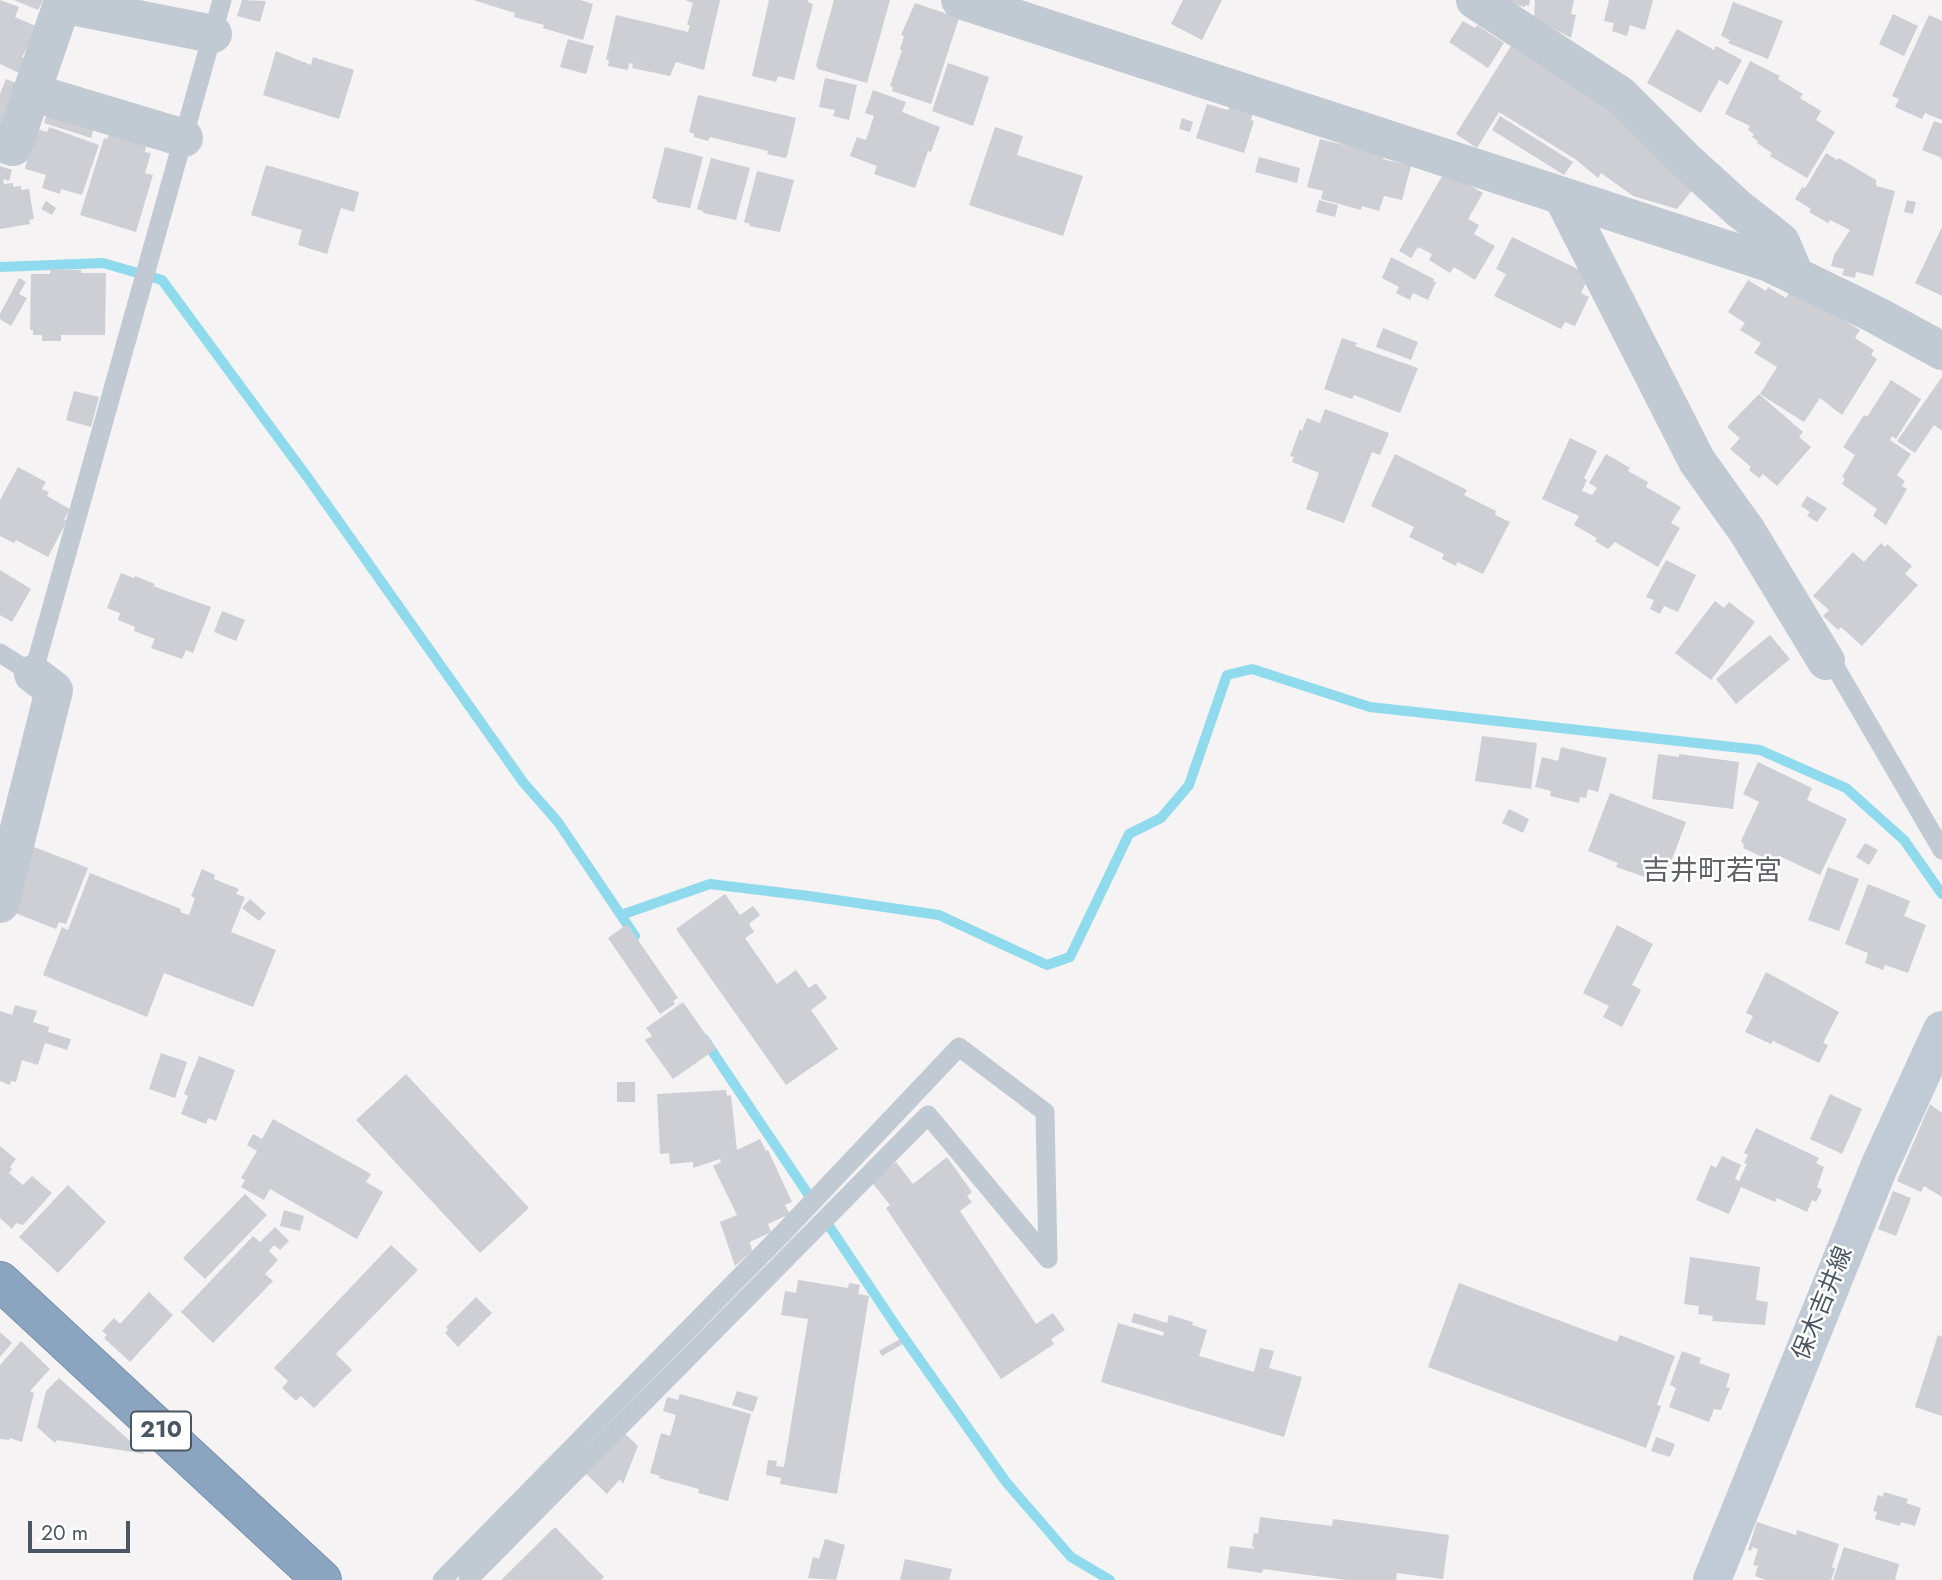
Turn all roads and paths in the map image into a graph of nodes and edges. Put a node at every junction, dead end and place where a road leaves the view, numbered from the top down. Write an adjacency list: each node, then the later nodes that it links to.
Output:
1 (960, 0): 7 (street)
2 (1475, 0): 8 (street)
3 (217, 17): 4 (street); 5 (lane)
4 (31, 92): 5 (street); 6 (street)
5 (184, 138): 12 (lane)
6 (0, 143)
7 (1562, 196): 8 (street); 11 (street)
8 (1794, 273): 9 (street)
9 (1942, 351)
10 (0, 653): 12 (lane)
11 (1826, 661): 13 (lane)
12 (33, 674): 14 (street)
13 (1942, 850)
14 (0, 904)
15 (1942, 1030): 20 (main road, 保木吉井線)
16 (0, 1281): 17 (highway, 210)
17 (322, 1580)
18 (442, 1580): 19 (lane)
19 (468, 1580)
20 (1713, 1580)

